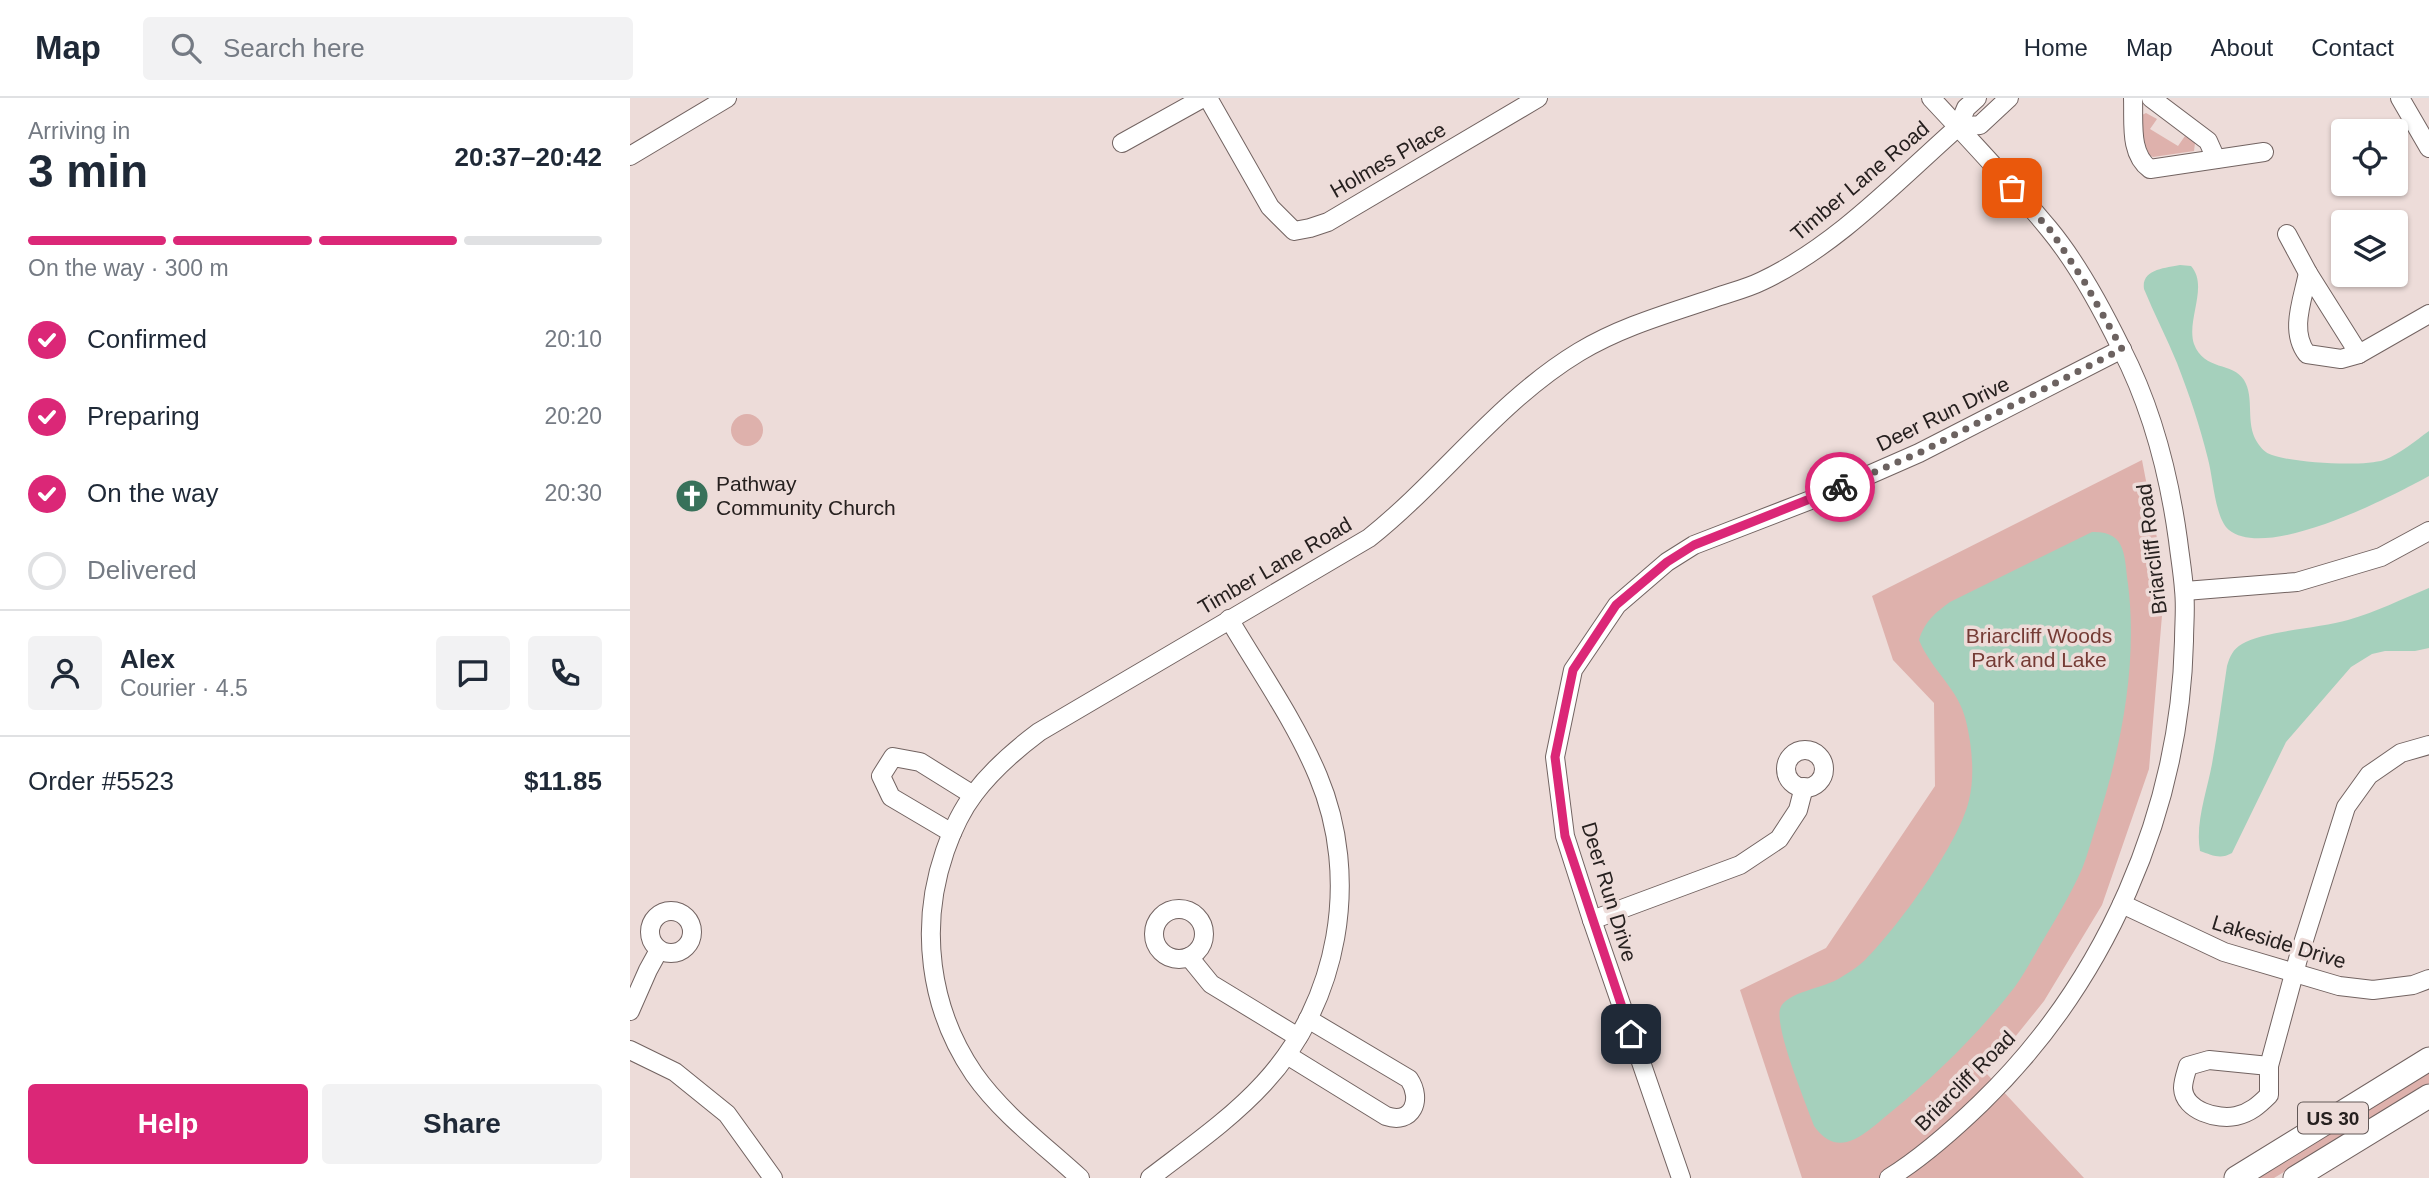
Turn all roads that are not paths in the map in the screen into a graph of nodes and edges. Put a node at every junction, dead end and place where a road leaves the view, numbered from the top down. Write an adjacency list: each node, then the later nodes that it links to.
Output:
1 (727, 98): 14 (street)
2 (1205, 98): 3 (street, Holmes Place); 11 (street)
3 (1538, 98)
4 (1931, 98): 10 (street, Briarcliff Road)
5 (1977, 98): 10 (street)
6 (2009, 98): 10 (street)
7 (2133, 98): 15 (street)
8 (2151, 98): 15 (street)
9 (2400, 98): 12 (street)
10 (1958, 127): 19 (street, Briarcliff Road); 23 (street, Timber Lane Road)
11 (1122, 144)
12 (2429, 148)
13 (2264, 152): 15 (street)
14 (630, 156)
15 (2216, 159)
16 (2287, 234): 17 (street)
17 (2308, 273): 20 (street); 20 (street)
18 (2429, 314): 20 (street)
19 (2122, 349): 22 (street, Briarcliff Road); 29 (street, Deer Run Drive)
20 (2359, 354)
21 (2429, 531): 22 (street)
22 (2185, 592): 28 (street, Briarcliff Road)
23 (1229, 619): 26 (street, Timber Lane Road); 35 (street)
24 (2429, 744): 32 (street)
25 (1804, 787): 29 (street)
26 (973, 795): 27 (street, Timber Lane Road); 27 (street)
27 (952, 833): 43 (street, Timber Lane Road)
28 (2122, 904): 32 (street, Lakeside Drive); 46 (street, Briarcliff Road)
29 (1592, 920): 45 (street, Deer Run Drive)
30 (659, 950): 34 (street)
31 (1189, 957): 36 (street)
32 (2294, 974): 33 (street, Lakeside Drive); 40 (street)
33 (2429, 979)
34 (630, 1011)
35 (1308, 1019): 36 (street); 38 (street)
36 (1298, 1037): 38 (street)
37 (630, 1050): 42 (street)
38 (1287, 1055): 44 (street)
39 (2429, 1059): 47 (main road, US 30)
40 (2269, 1066): 40 (street)
41 (2429, 1096): 48 (main road, US 30)
42 (773, 1178)
43 (1080, 1178)
44 (1150, 1178)
45 (1681, 1178)
46 (1889, 1178)
47 (2236, 1178)
48 (2295, 1178)

